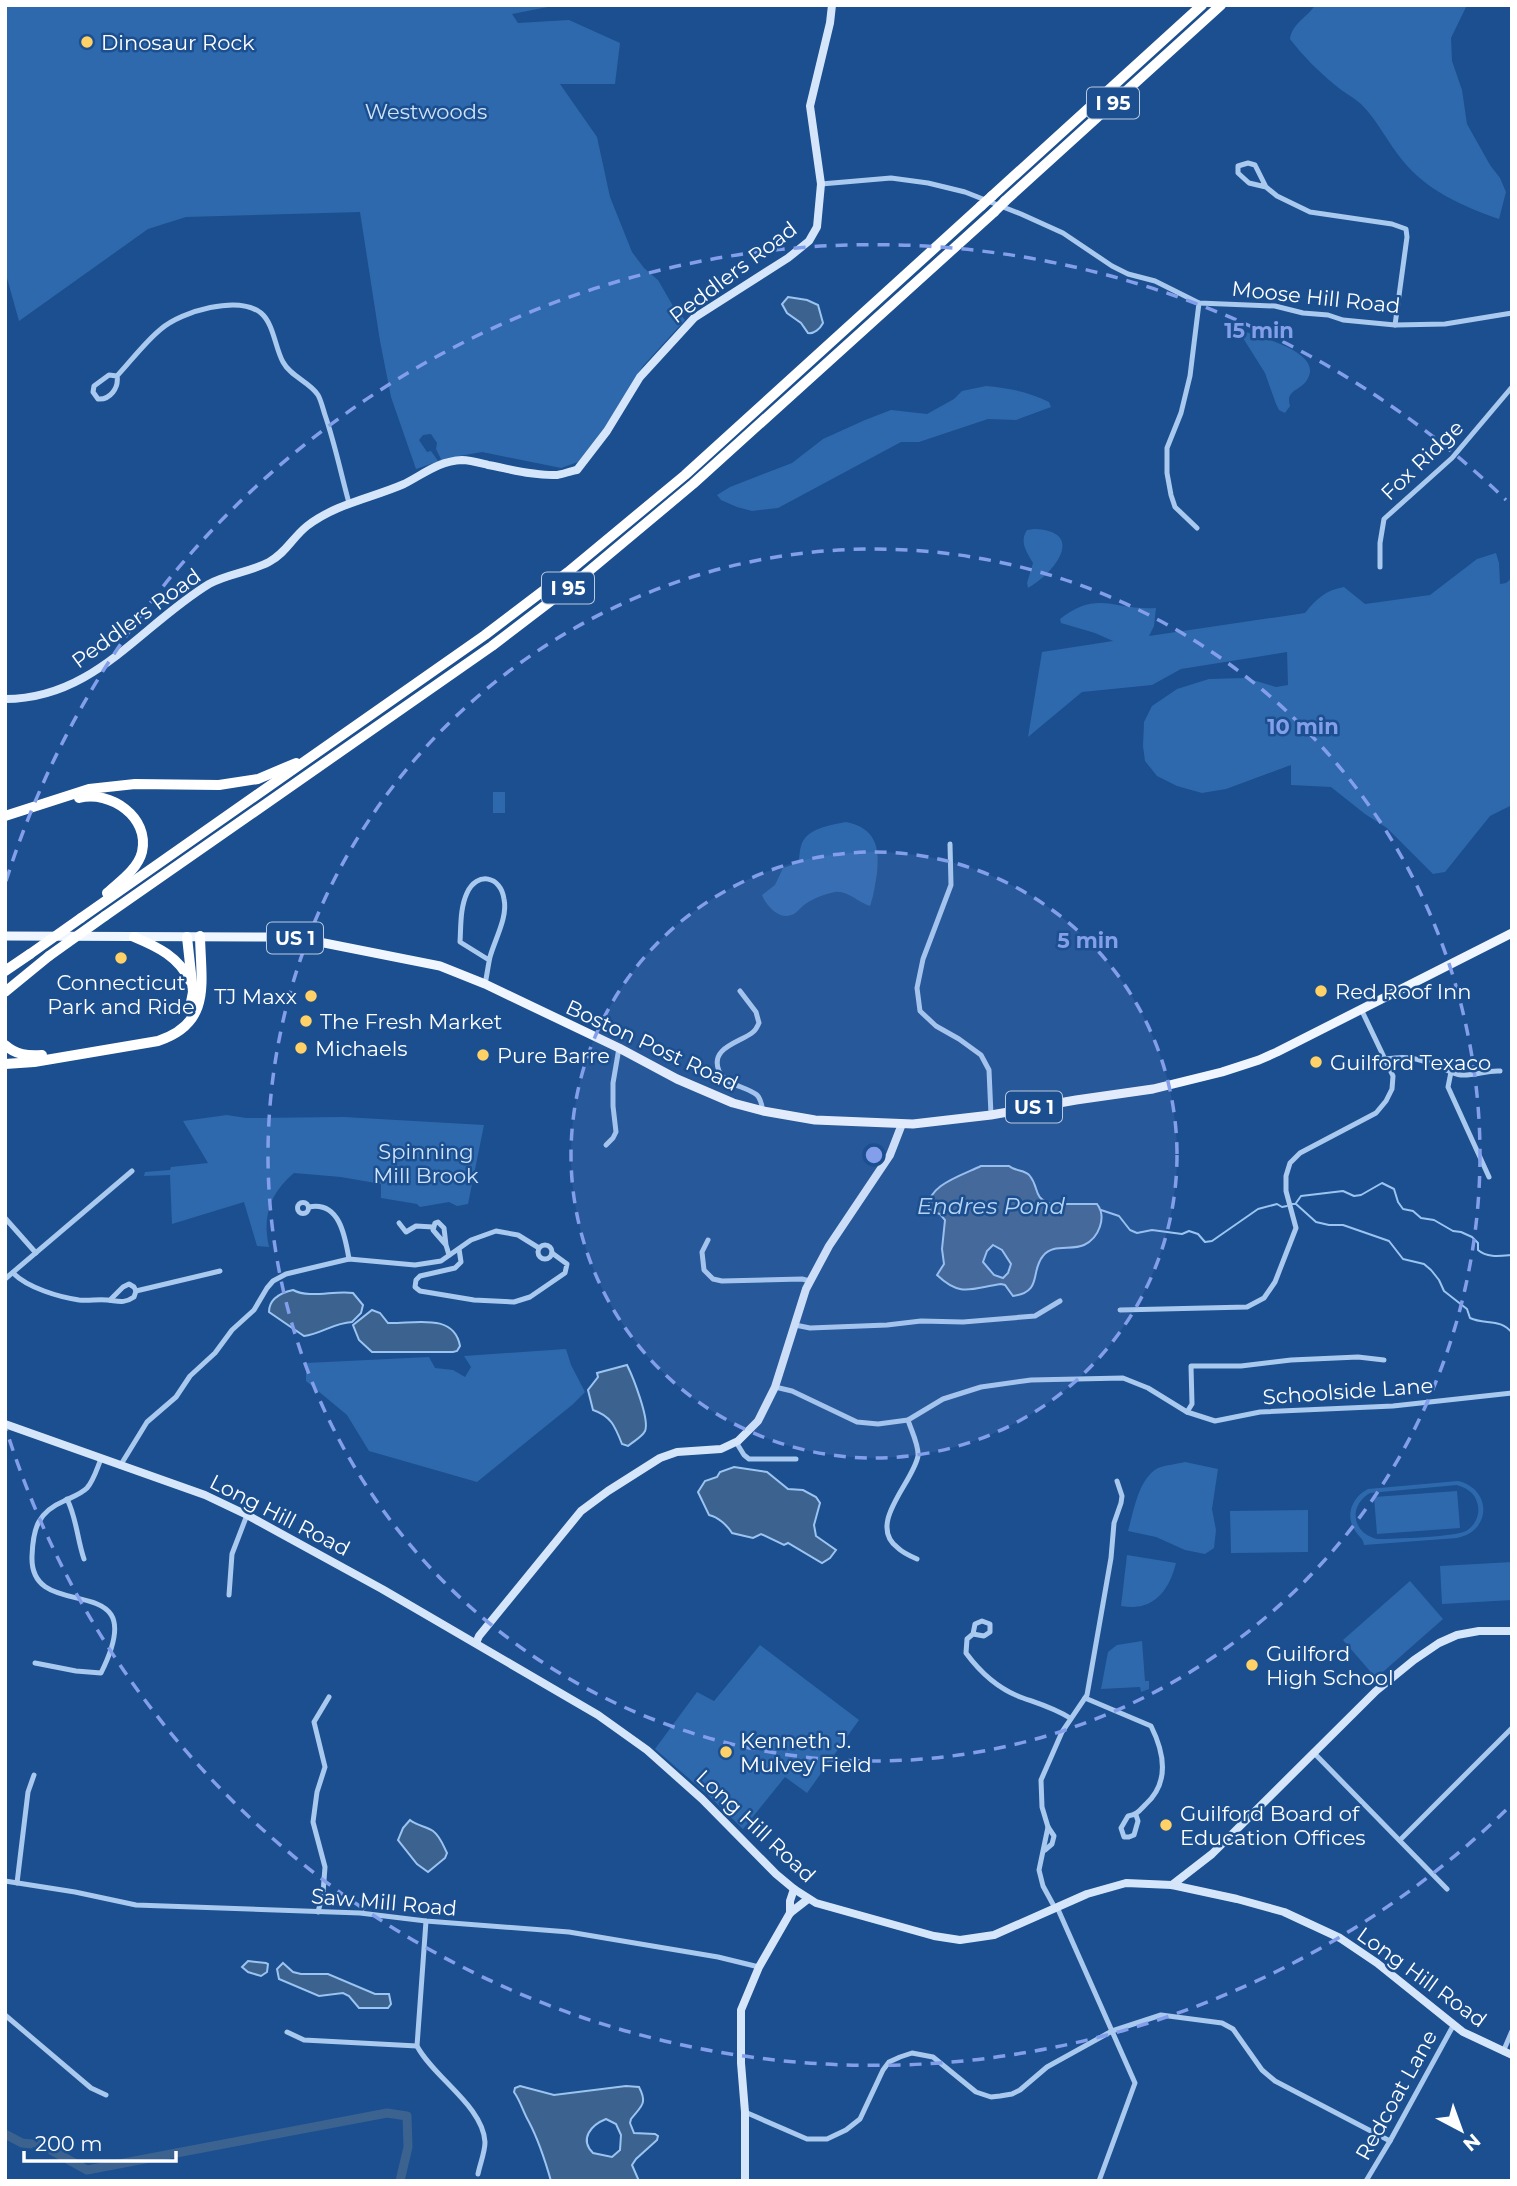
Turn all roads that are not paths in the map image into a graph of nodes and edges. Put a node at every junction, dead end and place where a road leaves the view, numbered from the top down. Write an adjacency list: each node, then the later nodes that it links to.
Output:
1 (832, 5): 4 (street)
2 (1202, 5): 15 (highway, I 95, bridge)
3 (1221, 5): 25 (highway, I 95, bridge)
4 (821, 184): 6 (street, Moose Hill Road); 11 (street, Peddlers Road)
5 (1266, 187): 5 (street); 8 (street)
6 (1199, 303): 8 (street, Moose Hill Road); 12 (street)
7 (1512, 313): 8 (street, Moose Hill Road)
8 (1395, 325)
9 (117, 376): 9 (street); 11 (street)
10 (1512, 387): 13 (street, Fox Ridge)
11 (349, 503): 14 (street, Peddlers Road)
12 (1197, 528)
13 (1380, 567)
14 (5, 699)
15 (316, 754): 16 (highway); 19 (highway, I 95)
16 (5, 816)
17 (5, 822): 19 (highway)
18 (950, 844): 41 (street)
19 (81, 918): 27 (highway, I 95, bridge)
20 (1512, 933): 33 (main road, Boston Post Road / US 1)
21 (5, 936): 23 (main road, Boston Post Road / US 1)
22 (200, 936): 24 (main road, Boston Post Road / US 1); 28 (main road, Boston Post Road / US 1); 37 (highway)
23 (134, 937): 24 (main road, Boston Post Road / US 1); 32 (highway)
24 (187, 937): 32 (highway)
25 (49, 956): 29 (highway, I 95); 31 (highway)
26 (489, 960): 26 (street); 28 (street)
27 (5, 971)
28 (485, 984): 35 (main road, Boston Post Road / US 1)
29 (5, 985)
30 (740, 991): 40 (street)
31 (5, 992)
32 (193, 992): 34 (highway)
33 (1361, 1009): 36 (street); 41 (main road, Boston Post Road / US 1)
34 (5, 1045)
35 (619, 1048): 40 (main road, Boston Post Road / US 1); 43 (street)
36 (1386, 1059): 39 (street); 65 (street)
37 (5, 1064)
38 (1500, 1071): 39 (street)
39 (1451, 1072): 45 (street)
40 (763, 1111): 42 (main road, Boston Post Road / US 1)
41 (991, 1115): 42 (main road, Boston Post Road / US 1)
42 (902, 1124): 61 (street)
43 (606, 1145)
44 (132, 1171): 54 (street)
45 (1489, 1177)
46 (309, 1207): 57 (street)
47 (5, 1218): 54 (street)
48 (400, 1223): 49 (street)
49 (433, 1227): 51 (street); 51 (street)
50 (708, 1240): 61 (street)
51 (446, 1245): 56 (street)
52 (539, 1248): 53 (street); 55 (street); 55 (street)
53 (459, 1249): 55 (street); 56 (street)
54 (36, 1253): 59 (street)
55 (552, 1253)
56 (449, 1255): 57 (street)
57 (349, 1259): 76 (street)
58 (220, 1271): 62 (street)
59 (13, 1273): 60 (street); 63 (street)
60 (5, 1279)
61 (810, 1281): 66 (street)
62 (136, 1291): 63 (street); 63 (street)
63 (110, 1300)
64 (1060, 1301): 66 (street)
65 (1120, 1310)
66 (794, 1325): 68 (street)
67 (1384, 1360): 70 (street, Schoolside Lane)
68 (775, 1387): 71 (street, Schoolside Lane); 73 (street)
69 (1512, 1393): 70 (street, Schoolside Lane)
70 (1187, 1412): 71 (street, Schoolside Lane)
71 (908, 1420): 81 (street)
72 (5, 1424): 74 (street, Long Hill Road)
73 (736, 1442): 75 (street); 85 (street)
74 (101, 1459): 76 (street, Long Hill Road); 78 (street)
75 (796, 1459)
76 (120, 1466): 79 (street, Long Hill Road)
77 (1117, 1481): 88 (street)
78 (68, 1499): 80 (street); 86 (street)
79 (247, 1515): 82 (street); 85 (street, Long Hill Road)
80 (84, 1559)
81 (916, 1559)
82 (229, 1595)
83 (1512, 1632): 91 (street)
84 (973, 1634): 89 (street)
85 (475, 1643): 98 (street, Long Hill Road)
86 (35, 1663)
87 (328, 1697): 102 (street)
88 (1085, 1698): 89 (street); 93 (street)
89 (1070, 1718): 101 (street)
90 (1512, 1728): 94 (street)
91 (1314, 1753): 94 (street); 97 (street)
92 (34, 1775): 96 (street)
93 (1136, 1815)
94 (1400, 1840): 99 (street)
95 (5, 1881): 96 (street, Saw Mill Road)
96 (17, 1883): 102 (street, Saw Mill Road)
97 (1172, 1885): 101 (street, Long Hill Road); 107 (street, Long Hill Road)
98 (794, 1889): 100 (street, Long Hill Road); 103 (street)
99 (1447, 1889)
100 (808, 1899): 101 (street, Long Hill Road); 103 (street)
101 (1056, 1908): 108 (street)
102 (318, 1912): 104 (street, Saw Mill Road)
103 (790, 1913): 105 (street)
104 (426, 1922): 105 (street, Saw Mill Road); 111 (street)
105 (759, 1967): 114 (street)
106 (5, 2015): 113 (street)
107 (1453, 2026): 112 (street, Long Hill Road); 115 (street, Redcoat Lane)
108 (1112, 2031): 114 (street); 115 (street); 118 (street)
109 (1512, 2031): 112 (street)
110 (287, 2032): 111 (street)
111 (417, 2046): 116 (street)
112 (1508, 2053)
113 (106, 2095)
114 (745, 2112): 117 (street)
115 (1390, 2141): 119 (street, Redcoat Lane)
116 (478, 2174)
117 (745, 2181)
118 (1099, 2181)
119 (1366, 2181)

